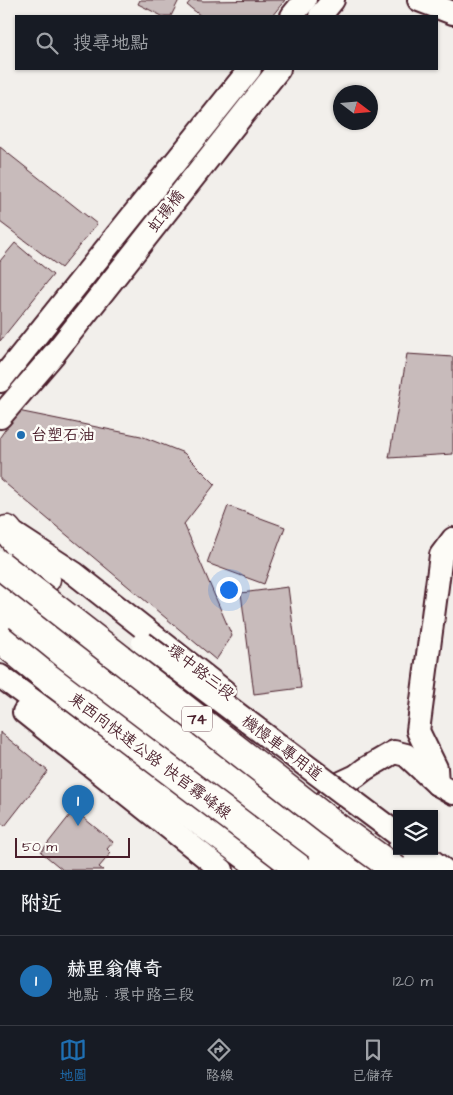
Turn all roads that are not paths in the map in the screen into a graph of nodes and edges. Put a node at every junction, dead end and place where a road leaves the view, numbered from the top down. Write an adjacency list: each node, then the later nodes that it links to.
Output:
1 (305, 0): 5 (street)
2 (333, 0): 6 (street)
3 (418, 0): 4 (street)
4 (453, 13)
5 (293, 15)
6 (321, 15)
7 (249, 70): 9 (street, 虹揚橋)
8 (277, 70): 10 (street, 虹揚橋)
9 (0, 381)
10 (0, 417)
11 (4, 528): 13 (street, 環中路三段); 26 (highway, 74)
12 (453, 539): 22 (street)
13 (31, 544): 21 (street, 環中路三段); 24 (street, 機慢車專用道, bridge)
14 (0, 565): 37 (highway, 74, bridge)
15 (0, 590): 25 (street)
16 (0, 614): 25 (street)
17 (0, 639): 34 (highway, 東西向快速公路 快官霧峰線, bridge)
18 (0, 660): 33 (highway)
19 (0, 676): 32 (street)
20 (0, 692): 31 (street)
21 (341, 783): 22 (street); 23 (street, 環中路三段); 25 (street)
22 (445, 788)
23 (393, 822)
24 (393, 831)
25 (299, 834): 33 (street); 35 (street); 36 (highway)
26 (393, 845)
27 (407, 855): 38 (highway)
28 (425, 855): 39 (street)
29 (437, 855): 30 (street)
30 (453, 867)
31 (222, 870)
32 (261, 870)
33 (269, 870)
34 (301, 870)
35 (333, 870)
36 (360, 870)
37 (396, 870)
38 (427, 870)
39 (444, 870)

